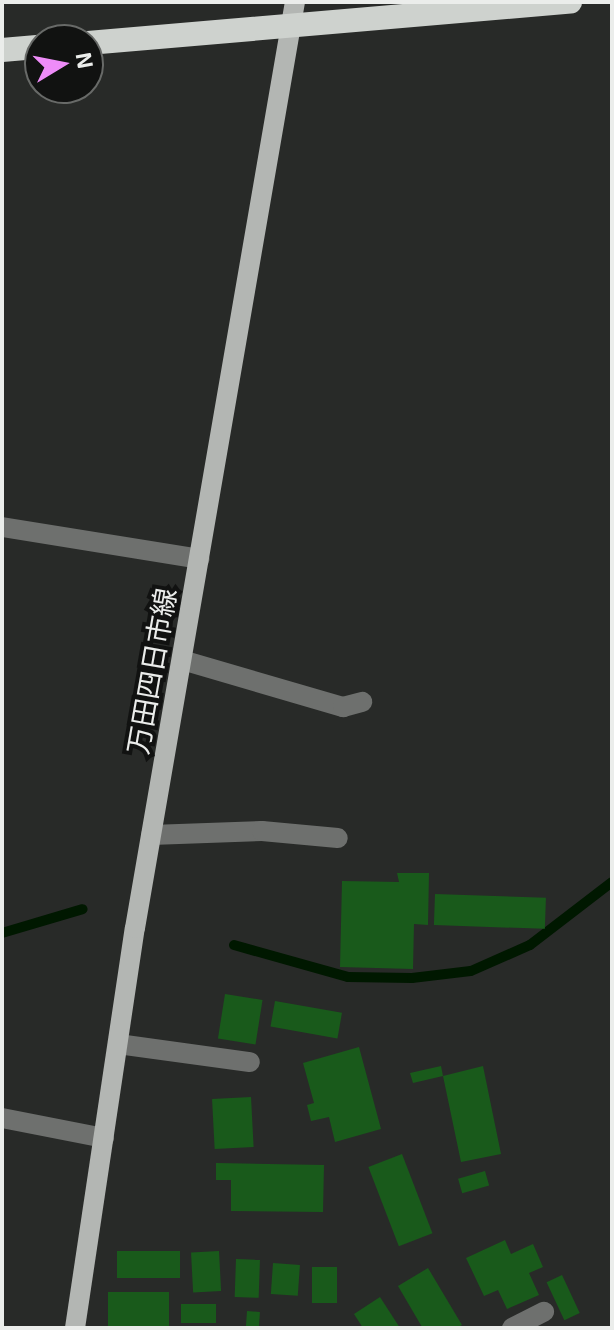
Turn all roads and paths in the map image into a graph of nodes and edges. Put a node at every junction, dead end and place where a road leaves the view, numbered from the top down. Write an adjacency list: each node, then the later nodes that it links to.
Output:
1 (570, 2): 2 (highway)
2 (293, 13): 3 (highway); 7 (main road, 万田四日市線)
3 (104, 41)
4 (24, 48): 5 (highway)
5 (2, 50)
6 (2, 527): 7 (street)
7 (199, 559): 8 (main road, 万田四日市線)
8 (182, 660): 9 (street); 10 (main road, 万田四日市線)
9 (362, 702)
10 (151, 835): 11 (street); 12 (main road, 万田四日市線)
11 (338, 838)
12 (118, 1044): 13 (street); 15 (main road, 万田四日市線)
13 (250, 1062)
14 (2, 1118): 15 (street)
15 (104, 1138): 17 (main road, 万田四日市線)
16 (544, 1312): 18 (street)
17 (75, 1328)
18 (512, 1328)

